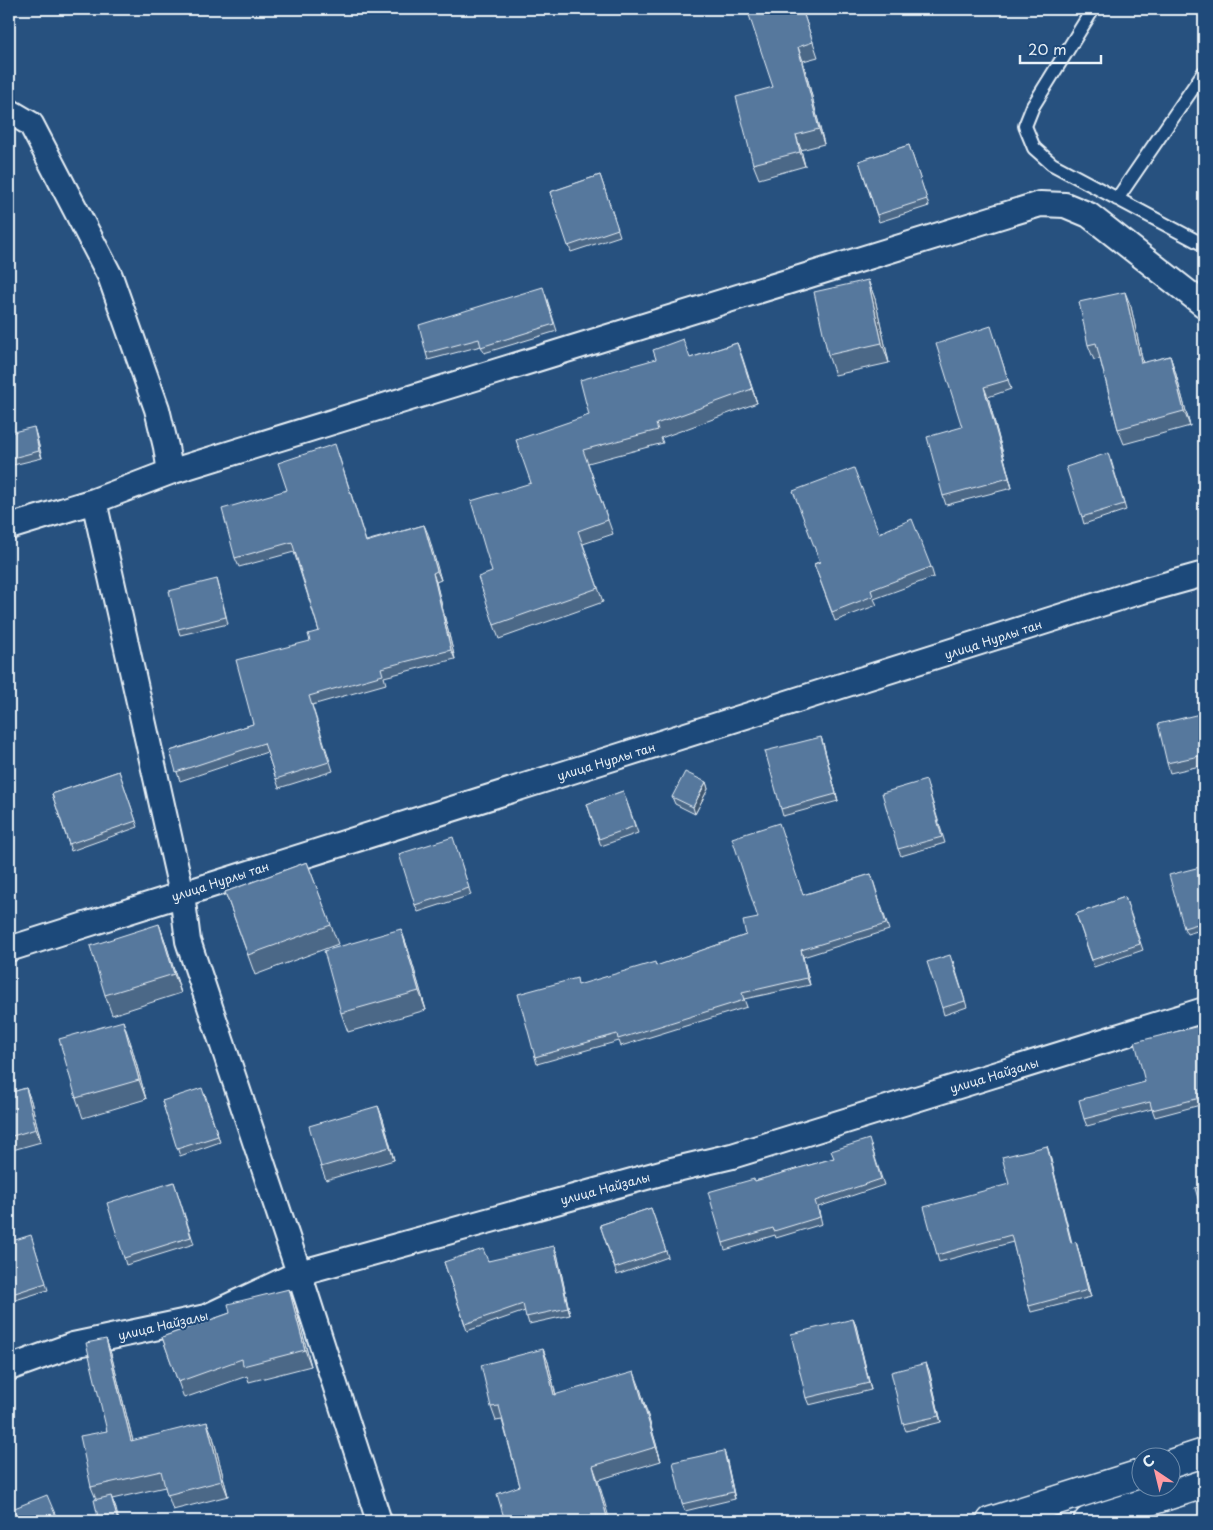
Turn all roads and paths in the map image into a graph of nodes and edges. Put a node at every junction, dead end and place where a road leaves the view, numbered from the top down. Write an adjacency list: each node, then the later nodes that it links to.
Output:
1 (1093, 9): 4 (lane)
2 (1204, 72): 4 (lane)
3 (9, 111): 7 (street)
4 (1117, 199): 5 (lane)
5 (1204, 245)
6 (1204, 305): 7 (street)
7 (170, 472): 8 (street)
8 (94, 501): 9 (street); 11 (street)
9 (9, 528)
10 (1204, 574): 11 (street, улица Нурлы тан)
11 (182, 894): 12 (street, улица Нурлы тан); 14 (street)
12 (9, 949)
13 (1204, 1010): 14 (street, улица Найзалы)
14 (299, 1272): 15 (street, улица Найзалы); 20 (street)
15 (9, 1368)
16 (1204, 1453): 17 (street)
17 (1180, 1461)
18 (1130, 1477): 21 (street)
19 (1204, 1484): 22 (street)
20 (379, 1521)
21 (991, 1521)
22 (1088, 1521)

